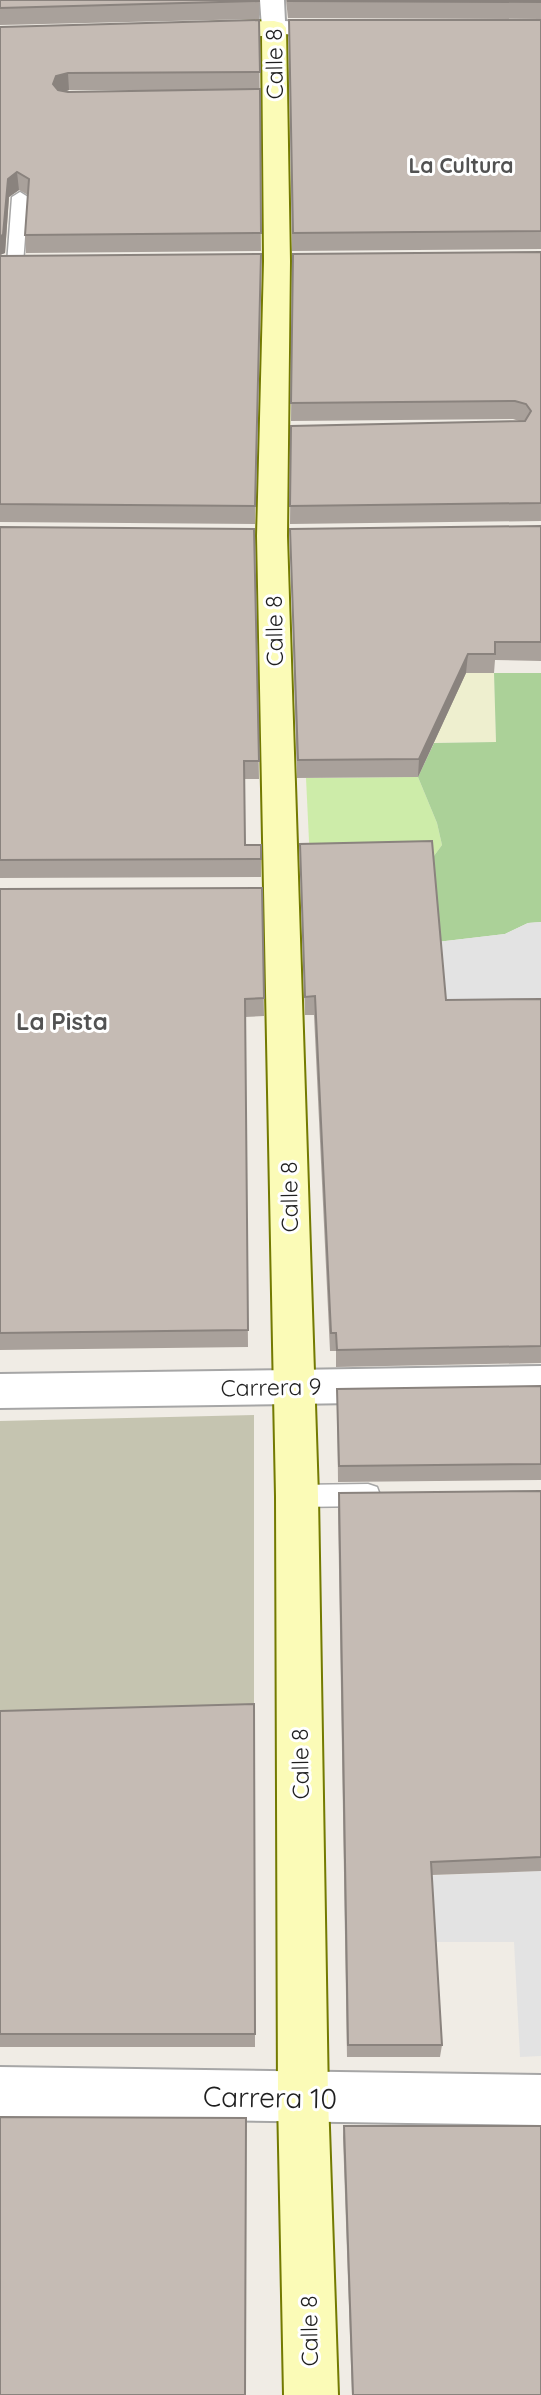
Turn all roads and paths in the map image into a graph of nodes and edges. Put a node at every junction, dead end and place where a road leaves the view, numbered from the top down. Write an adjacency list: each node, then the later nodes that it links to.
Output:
1 (273, 14): 2 (street); 3 (main road); 8 (main road, Calle 8)
2 (335, 29)
3 (178, 30)
4 (20, 197): 5 (lane)
5 (7, 264): 6 (street)
6 (42, 264)
7 (541, 1383): 8 (street, Carrera 9)
8 (292, 1387): 9 (street, Carrera 9); 11 (main road, Calle 8)
9 (0, 1391)
10 (392, 1495): 11 (lane)
11 (297, 1496): 13 (main road, Calle 8)
12 (0, 2092): 13 (street, Carrera 10)
13 (303, 2098): 14 (street, Carrera 10); 15 (main road, Calle 8)
14 (541, 2100)
15 (311, 2395)

